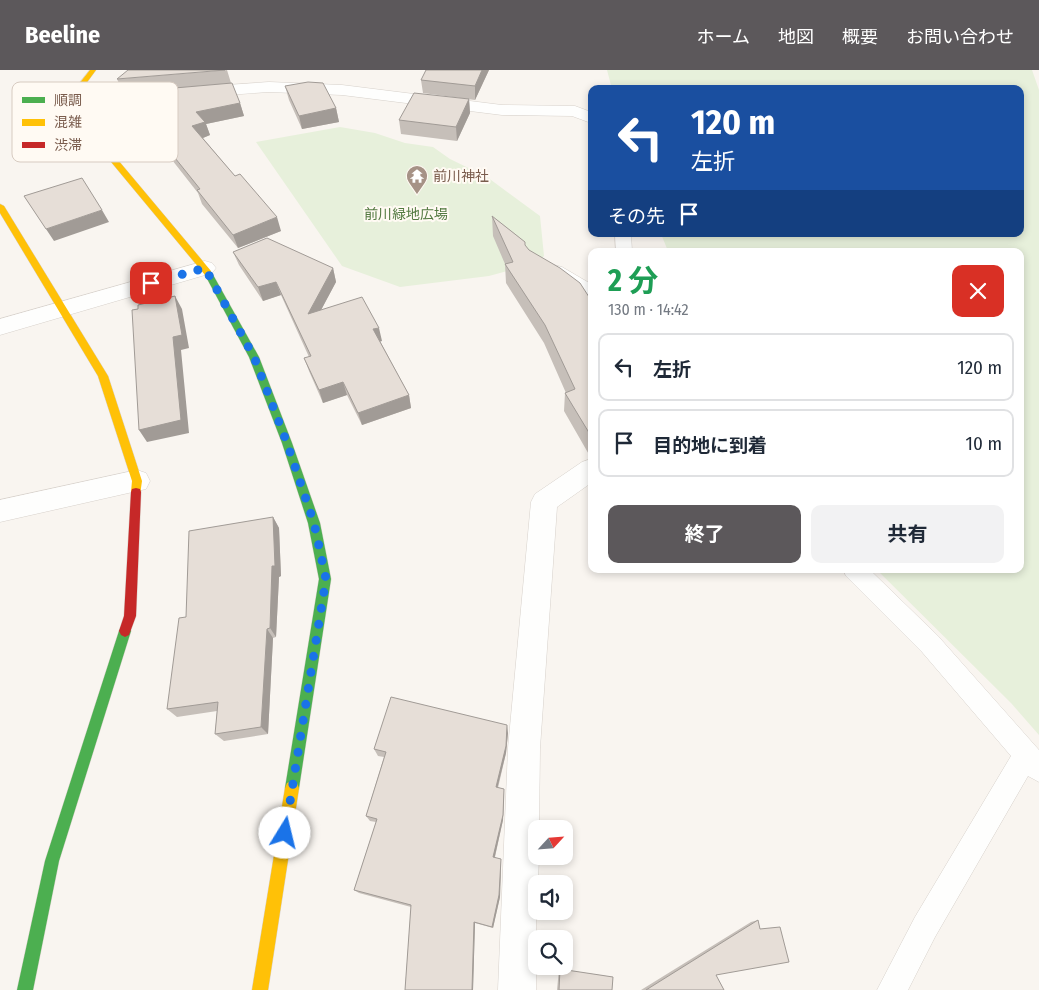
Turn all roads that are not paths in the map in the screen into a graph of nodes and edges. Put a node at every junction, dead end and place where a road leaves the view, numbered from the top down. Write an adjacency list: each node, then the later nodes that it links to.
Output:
1 (94, 70): 2 (street)
2 (84, 82)
3 (178, 94): 4 (street)
4 (588, 117)
5 (115, 162): 8 (street)
6 (0, 206): 10 (street)
7 (537, 263): 9 (street)
8 (205, 268): 10 (street); 18 (street)
9 (588, 292)
10 (61, 308): 11 (street); 13 (street)
11 (0, 327)
12 (588, 471): 19 (street)
13 (137, 481): 14 (street); 17 (street)
14 (0, 511)
15 (858, 573): 16 (lane)
16 (1033, 762): 20 (lane)
17 (25, 990)
18 (260, 990)
19 (517, 990)
20 (892, 990)

